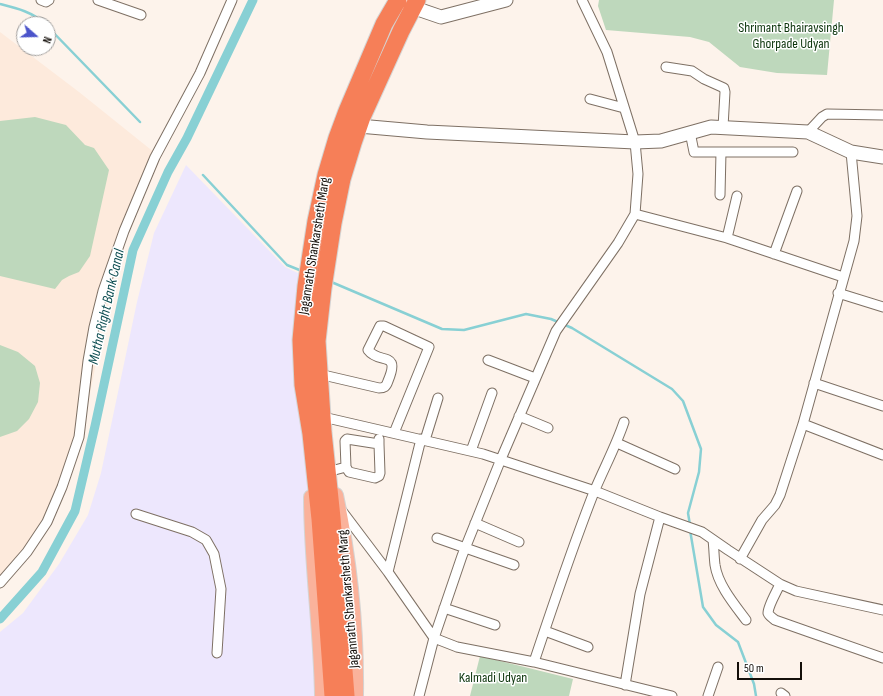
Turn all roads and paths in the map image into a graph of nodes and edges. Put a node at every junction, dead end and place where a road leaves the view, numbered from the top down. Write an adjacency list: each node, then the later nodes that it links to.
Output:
1 (41, 0): 2 (street)
2 (49, 0)
3 (98, 0): 9 (street)
4 (232, 0): 67 (street)
5 (398, 0): 8 (street); 42 (highway, Jagannath Shankarsheth Marg)
6 (506, 0): 8 (street)
7 (582, 0): 12 (street)
8 (415, 4): 14 (highway, Jagannath Shankarsheth Marg)
9 (141, 15)
10 (666, 67): 15 (street)
11 (590, 99): 12 (street)
12 (624, 108): 18 (street)
13 (883, 115): 17 (street)
14 (359, 126): 18 (street); 33 (highway, Jagannath Shankarsheth Marg)
15 (723, 128): 16 (street); 17 (street)
16 (690, 132): 18 (street); 19 (street)
17 (808, 132): 21 (street)
18 (635, 142): 26 (street)
19 (721, 152): 20 (street); 24 (street)
20 (793, 152)
21 (852, 152): 22 (street); 29 (street)
22 (883, 157)
23 (797, 191): 28 (street)
24 (720, 195)
25 (737, 196): 27 (street)
26 (635, 214): 27 (street); 34 (street)
27 (727, 238): 28 (street)
28 (774, 254): 29 (street)
29 (843, 277): 30 (street)
30 (838, 293): 31 (street); 35 (street)
31 (883, 307)
32 (488, 360): 34 (street)
33 (319, 374): 42 (highway, Jagannath Shankarsheth Marg); 45 (street)
34 (535, 378): 39 (street)
35 (814, 383): 38 (street); 41 (street)
36 (492, 394): 49 (street)
37 (438, 398): 46 (street)
38 (883, 406)
39 (519, 416): 43 (street); 51 (street)
40 (624, 422): 47 (street)
41 (803, 424): 50 (street); 64 (street)
42 (319, 428): 44 (street); 54 (main road, Jagannath Shankarsheth Marg); 57 (highway, Jagannath Shankarsheth Marg); 81 (main road, Jagannath Shankarsheth Marg)
43 (548, 428)
44 (379, 430): 45 (street); 48 (street)
45 (394, 433): 46 (street)
46 (423, 440): 49 (street); 66 (street)
47 (617, 443): 53 (street); 55 (street)
48 (380, 444): 52 (street); 52 (street)
49 (471, 451): 51 (street)
50 (883, 455)
51 (501, 459): 55 (street); 59 (street)
52 (346, 467): 54 (street)
53 (675, 469)
54 (331, 470): 57 (main road, Jagannath Shankarsheth Marg)
55 (595, 491): 58 (street); 73 (street)
56 (136, 514): 76 (street)
57 (330, 515): 66 (street); 82 (highway); 83 (highway); 84 (main road, Jagannath Shankarsheth Marg)
58 (660, 517): 61 (street); 80 (street)
59 (475, 523): 62 (street); 63 (street)
60 (437, 538): 63 (street)
61 (713, 540): 64 (street); 71 (street)
62 (518, 542)
63 (466, 548): 65 (street); 69 (street)
64 (740, 559): 68 (street)
65 (514, 564)
66 (388, 572): 74 (street)
67 (0, 583)
68 (780, 584): 70 (street); 77 (street)
69 (444, 608): 72 (street); 74 (street)
70 (883, 610)
71 (746, 620)
72 (495, 625)
73 (545, 630): 75 (street); 78 (street)
74 (434, 638): 78 (street); 85 (street)
75 (588, 647)
76 (217, 653)
77 (883, 658)
78 (534, 662): 80 (street)
79 (718, 667): 87 (street)
80 (625, 685): 86 (street)
81 (322, 696)
82 (333, 696)
83 (346, 696)
84 (356, 696)
85 (419, 696)
86 (672, 696)
87 (708, 696)

